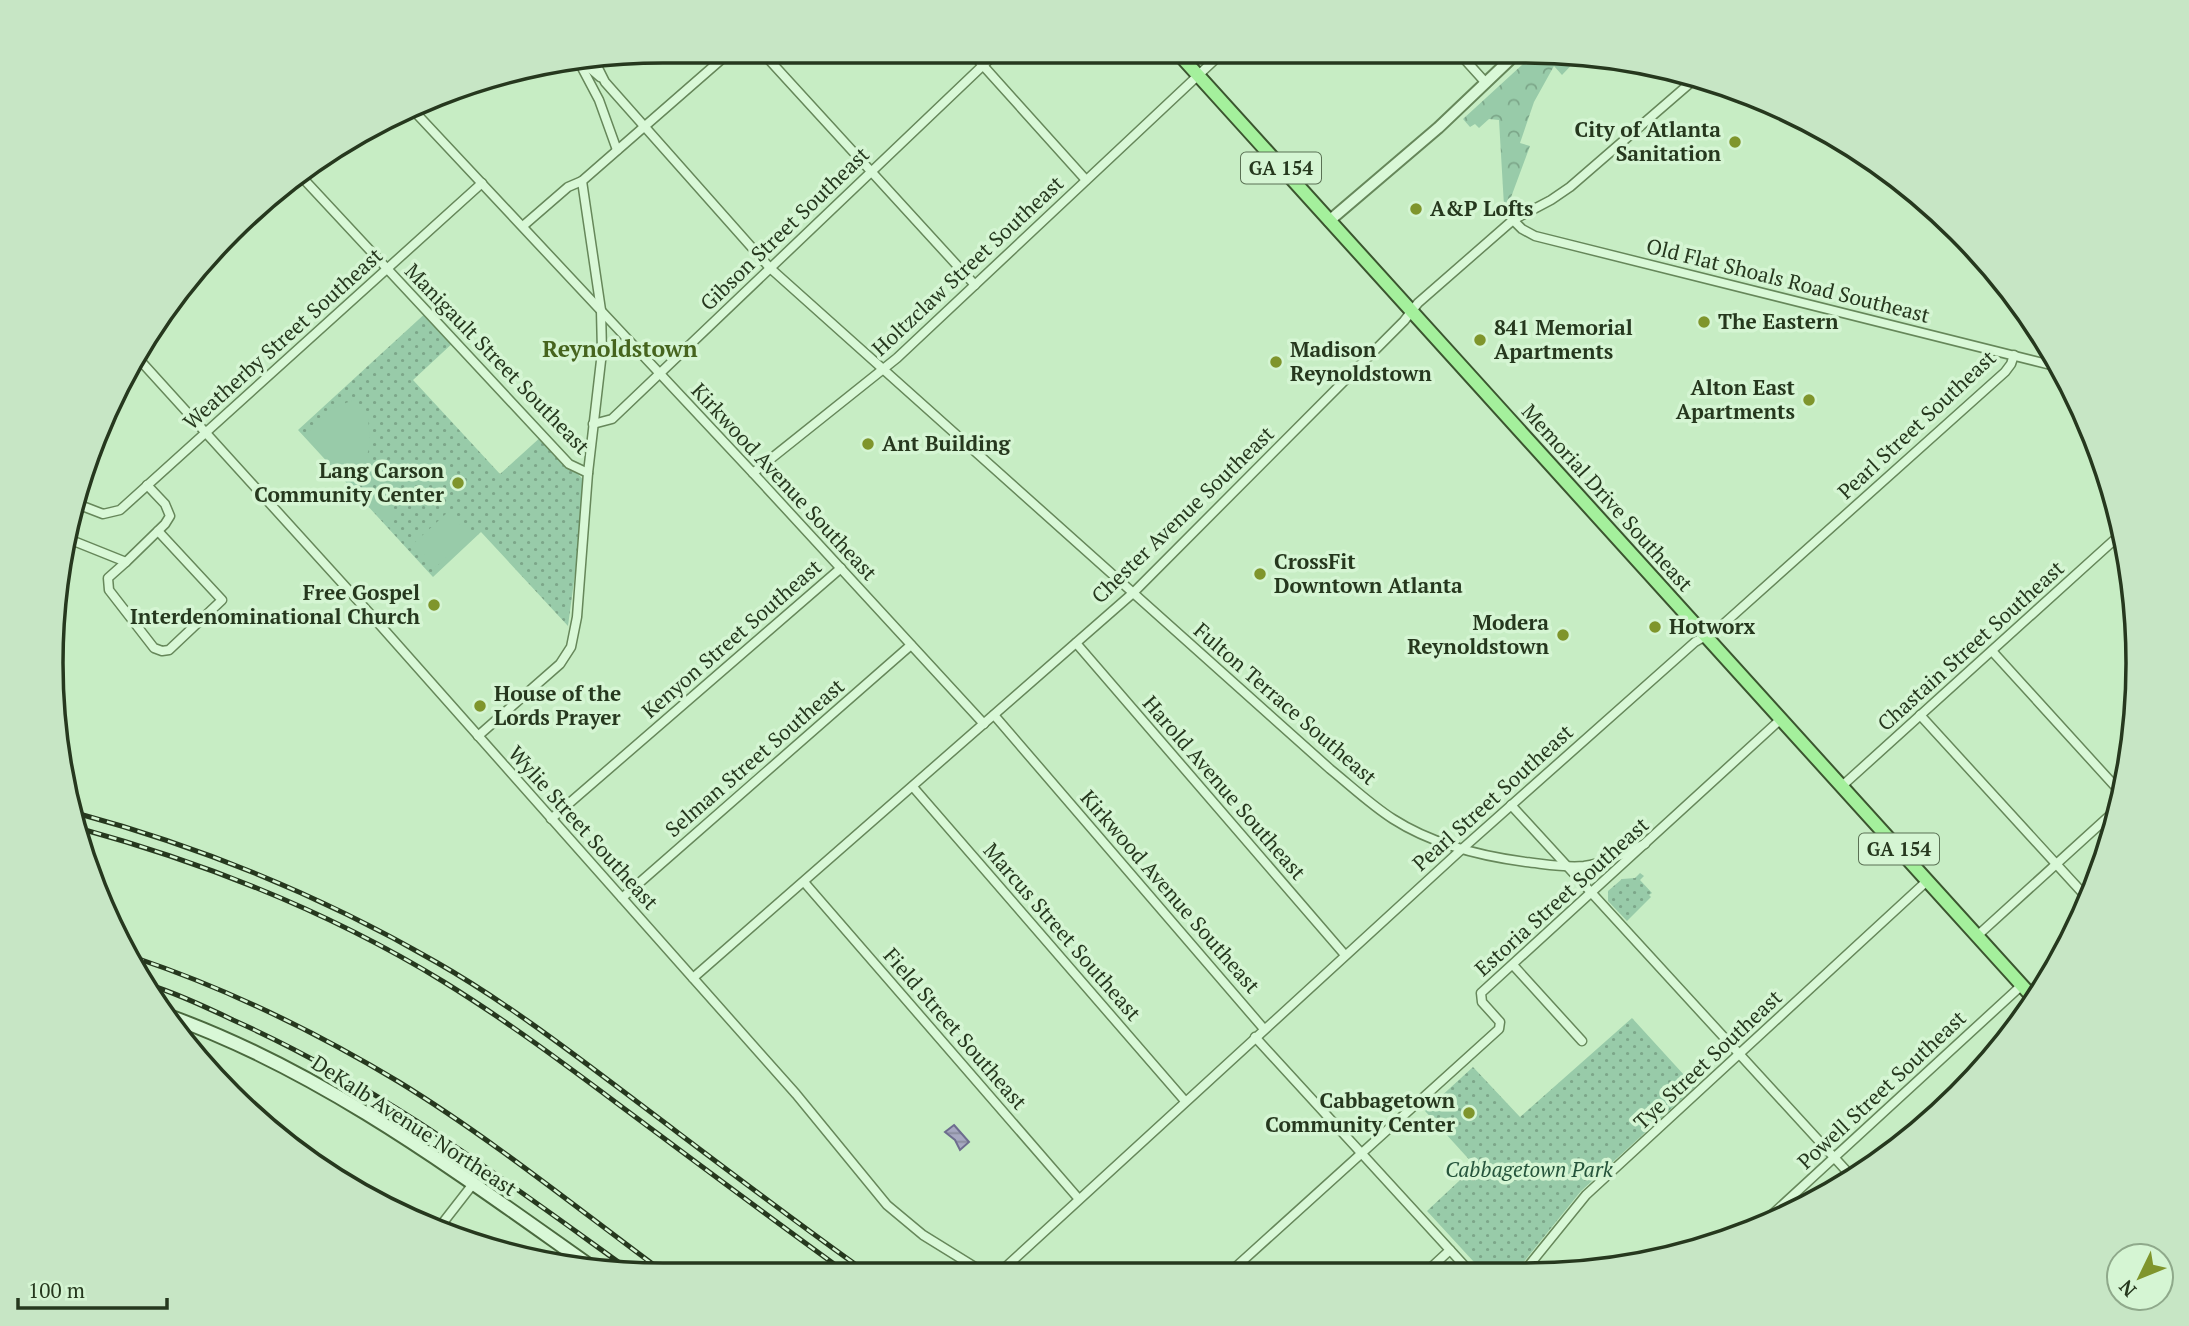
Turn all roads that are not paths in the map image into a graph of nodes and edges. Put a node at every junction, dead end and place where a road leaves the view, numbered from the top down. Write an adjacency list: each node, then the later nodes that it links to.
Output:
1 (717, 63): 16 (street)
2 (772, 63): 18 (street)
3 (1188, 63): 11 (main road, Memorial Drive Southeast / GA 154)
4 (1210, 63): 11 (street, Holtzclaw Street Southeast)
5 (1468, 63): 13 (street)
6 (1507, 63): 13 (street)
7 (983, 65): 18 (street, Gibson Street Southeast); 19 (street)
8 (597, 67): 12 (street)
9 (582, 68): 17 (street)
10 (589, 68): 12 (street)
11 (1198, 74): 19 (street, Holtzclaw Street Southeast); 24 (main road, Memorial Drive Southeast / GA 154)
12 (605, 82): 16 (street, Fulton Terrace Southeast)
13 (1486, 83): 24 (street)
14 (1688, 85): 23 (street, Chester Avenue Southeast)
15 (418, 116): 22 (street, Kirkwood Avenue Southeast)
16 (645, 127): 17 (street); 27 (street, Fulton Terrace Southeast)
17 (618, 150): 21 (street)
18 (871, 171): 27 (street, Gibson Street Southeast); 28 (street)
19 (1086, 180): 28 (street, Holtzclaw Street Southeast)
20 (306, 181): 26 (street, Manigault Street Southeast)
21 (582, 181): 25 (street); 29 (street)
22 (482, 183): 25 (street, Kirkwood Avenue Southeast); 26 (street, Weatherby Street Southeast)
23 (1513, 220): 30 (street, Chester Avenue Southeast); 31 (street, Old Flat Shoals Road Southeast)
24 (1329, 221): 30 (main road, Memorial Drive Southeast / GA 154)
25 (523, 226): 29 (street, Kirkwood Avenue Southeast)
26 (387, 268): 37 (street, Weatherby Street Southeast); 38 (street, Manigault Street Southeast)
27 (770, 268): 34 (street, Fulton Terrace Southeast); 35 (street, Gibson Street Southeast)
28 (975, 285): 34 (street, Holtzclaw Street Southeast)
29 (601, 310): 35 (street, Kirkwood Avenue Southeast); 36 (street)
30 (1412, 311): 47 (street, Chester Avenue Southeast); 48 (main road, Memorial Drive Southeast / GA 154)
31 (2014, 355): 33 (street, Old Flat Shoals Road Southeast); 48 (street, Pearl Street Southeast)
32 (143, 363): 37 (street, Wylie Street Southeast)
33 (2046, 364)
34 (883, 369): 39 (street, Holtzclaw Street Southeast); 47 (street, Fulton Terrace Southeast)
35 (660, 373): 36 (street, Gibson Street Southeast); 39 (street, Kirkwood Avenue Southeast)
36 (593, 424): 38 (street)
37 (205, 432): 40 (street, Weatherby Street Southeast); 56 (street, Wylie Street Southeast)
38 (588, 473): 56 (street)
39 (753, 473): 46 (street, Kirkwood Avenue Southeast)
40 (146, 485): 41 (street, Weatherby Street Southeast); 42 (street)
41 (84, 506)
42 (158, 531): 45 (street); 45 (street)
43 (2113, 541): 51 (street, Chastain Street Southeast)
44 (76, 542): 45 (street)
45 (125, 562)
46 (841, 568): 50 (street, Kirkwood Avenue Southeast); 61 (street, Kenyon Street Southeast)
47 (1133, 593): 49 (street, Chester Avenue Southeast); 64 (street, Fulton Terrace Southeast)
48 (1706, 636): 54 (main road, Memorial Drive Southeast / GA 154); 60 (street, Pearl Street Southeast)
49 (1076, 643): 52 (street, Chester Avenue Southeast); 73 (street, Harold Avenue Southeast)
50 (911, 645): 55 (street, Kirkwood Avenue Southeast); 71 (street, Selman Street Southeast)
51 (1992, 651): 53 (street, Chastain Street Southeast); 57 (street)
52 (994, 715): 55 (street, Chester Avenue Southeast); 79 (street, Kirkwood Avenue Southeast)
53 (1920, 715): 58 (street, Chastain Street Southeast); 65 (street)
54 (1781, 719): 58 (main road, Memorial Drive Southeast / GA 154); 63 (street, Estoria Street Southeast)
55 (984, 724): 59 (street, Chester Avenue Southeast)
56 (478, 736): 61 (street, Wylie Street Southeast)
57 (2113, 784)
58 (1842, 786): 67 (main road, Memorial Drive Southeast / GA 154)
59 (913, 787): 68 (street, Chester Avenue Southeast); 83 (street, Marcus Street Southeast)
60 (1511, 805): 64 (street, Pearl Street Southeast); 66 (street)
61 (551, 819): 71 (street, Wylie Street Southeast)
62 (2106, 819): 65 (street)
63 (1645, 844): 66 (street, Fulton Terrace Southeast); 70 (street, Estoria Street Southeast)
64 (1462, 849): 66 (street, Fulton Terrace Southeast); 73 (street, Pearl Street Southeast)
65 (2056, 864): 69 (street); 72 (street)
66 (1567, 867): 70 (street)
67 (1927, 881): 72 (main road, Memorial Drive Southeast / GA 154); 82 (street, Tye Street Southeast)
68 (804, 883): 75 (street, Chester Avenue Southeast); 88 (street, Field Street Southeast)
69 (2081, 891)
70 (1592, 893): 74 (street, Estoria Street Southeast); 82 (street)
71 (622, 898): 75 (street, Wylie Street Southeast)
72 (1977, 936): 76 (main road, Memorial Drive Southeast / GA 154)
73 (1345, 955): 79 (street, Pearl Street Southeast)
74 (1513, 965): 81 (street); 84 (street, Estoria Street Southeast)
75 (693, 978): 93 (street, Wylie Street Southeast)
76 (2022, 985): 77 (main road, Memorial Drive Southeast / GA 154); 85 (street, Powell Street Southeast)
77 (2028, 992)
78 (185, 1025): 87 (main road, DeKalb Avenue Northeast)
79 (1264, 1029): 80 (street, Pearl Street Southeast)
80 (1255, 1037): 83 (street, Pearl Street Southeast); 84 (street)
81 (1582, 1041)
82 (1740, 1054): 85 (street); 98 (street, Tye Street Southeast)
83 (1185, 1101): 88 (street, Pearl Street Southeast)
84 (1362, 1154): 91 (street); 95 (street, Estoria Street Southeast)
85 (1834, 1157): 86 (street); 89 (street, Powell Street Southeast)
86 (1846, 1170)
87 (473, 1184): 90 (street); 92 (main road, DeKalb Avenue Northeast)
88 (1078, 1198): 94 (street, Pearl Street Southeast)
89 (1782, 1205)
90 (444, 1221)
91 (1450, 1250): 96 (street); 97 (street)
92 (577, 1256)
93 (968, 1263)
94 (1010, 1263)
95 (1240, 1263)
96 (1436, 1263)
97 (1462, 1263)
98 (1531, 1263)

